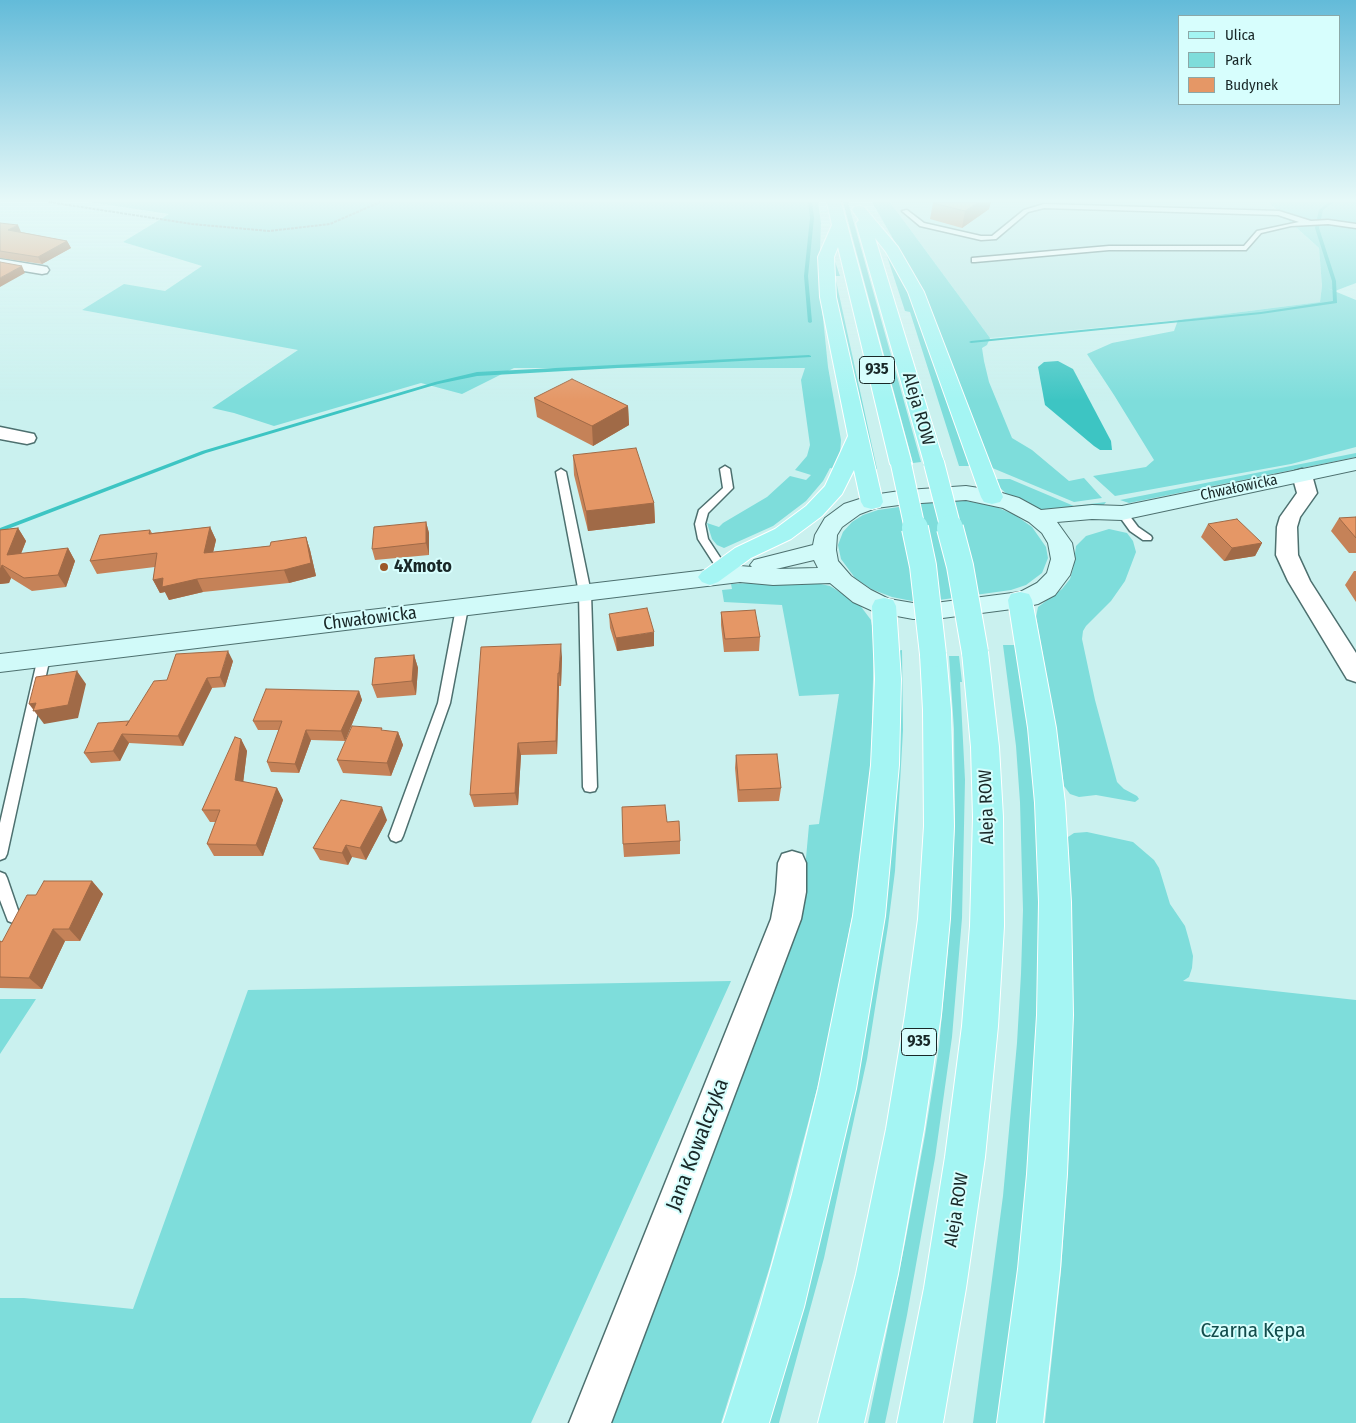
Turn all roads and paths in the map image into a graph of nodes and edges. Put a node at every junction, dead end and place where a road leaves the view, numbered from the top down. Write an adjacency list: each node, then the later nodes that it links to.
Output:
1 (32, 268): 6 (street)
2 (827, 268): 8 (main road)
3 (851, 268): 38 (main road, Aleja ROW / 935, bridge)
4 (876, 268): 39 (main road, Aleja ROW / 935, bridge)
5 (903, 268): 14 (main road)
6 (42, 270)
7 (0, 432): 9 (street)
8 (858, 436): 15 (main road); 21 (main road)
9 (27, 438)
10 (1356, 464): 13 (main road, Chwałowicka)
11 (725, 469): 21 (lane)
12 (561, 472): 23 (lane)
13 (1302, 475): 16 (main road, Chwałowicka); 29 (street)
14 (992, 497): 15 (main road); 17 (main road)
15 (872, 502): 20 (main road)
16 (1122, 513): 17 (main road, Chwałowicka); 18 (lane); 19 (main road, Chwałowicka)
17 (1037, 516): 19 (main road)
18 (1147, 538)
19 (1060, 543): 24 (main road)
20 (824, 550): 21 (main road, Chwałowicka); 22 (main road)
21 (724, 573): 22 (main road, Chwałowicka); 23 (main road, Chwałowicka)
22 (834, 575): 25 (main road)
23 (585, 593): 26 (main road, Chwałowicka); 30 (lane)
24 (1020, 600): 25 (main road); 40 (main road)
25 (884, 606): 37 (main road)
26 (462, 608): 27 (main road, Chwałowicka); 31 (lane)
27 (44, 657): 28 (main road, Chwałowicka); 32 (lane)
28 (0, 663)
29 (1356, 673)
30 (590, 787)
31 (396, 836)
32 (0, 854)
33 (792, 863): 36 (street, Jana Kowalczyka)
34 (0, 878): 35 (lane)
35 (12, 916)
36 (590, 1423)
37 (746, 1423)
38 (842, 1423)
39 (920, 1423)
40 (1020, 1423)

